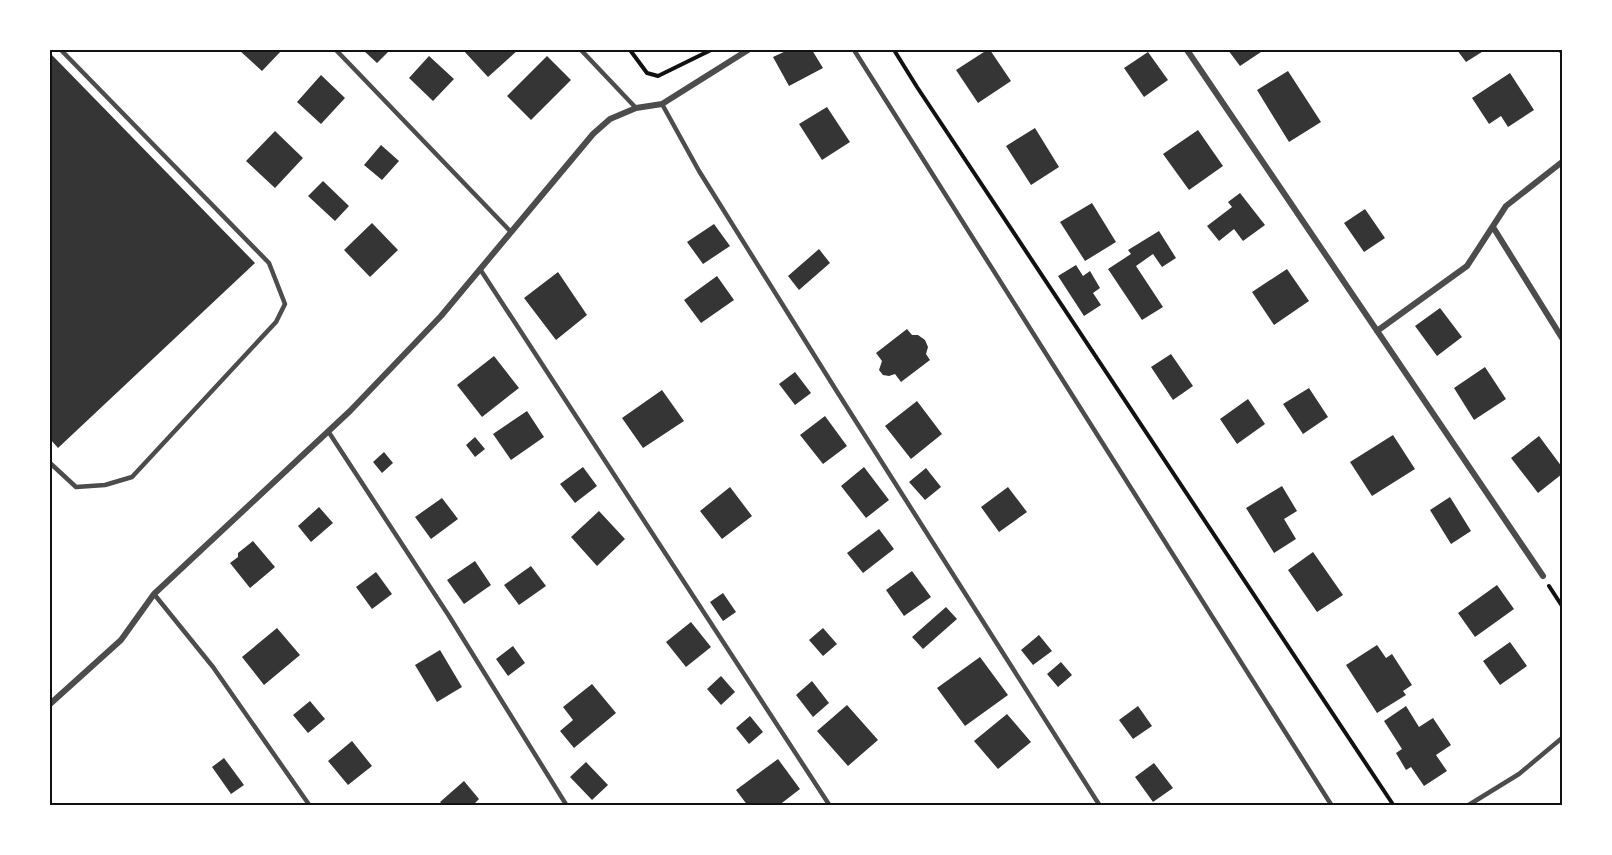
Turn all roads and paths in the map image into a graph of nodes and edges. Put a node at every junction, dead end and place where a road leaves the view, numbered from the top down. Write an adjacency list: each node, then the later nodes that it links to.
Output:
1 (61, 50): 19 (lane)
2 (336, 50): 14 (lane)
3 (581, 50): 11 (lane)
4 (630, 50): 5 (path)
5 (711, 50)
6 (748, 50): 10 (street)
7 (854, 50): 29 (lane)
8 (894, 50): 30 (path)
9 (1187, 50): 16 (street)
10 (662, 104): 11 (street); 28 (lane)
11 (636, 108): 14 (street)
12 (1563, 162): 13 (street)
13 (1493, 227): 16 (street); 17 (street)
14 (511, 232): 15 (street)
15 (480, 269): 18 (street); 27 (lane)
16 (1377, 331): 20 (street)
17 (1563, 338)
18 (328, 431): 21 (street); 26 (lane)
19 (50, 463)
20 (1543, 576): 22 (path)
21 (154, 594): 23 (street); 25 (lane)
22 (1563, 606)
23 (50, 704)
24 (1563, 738): 31 (lane)
25 (310, 806)
26 (567, 806)
27 (830, 806)
28 (1100, 806)
29 (1332, 806)
30 (1394, 806)
31 (1467, 806)

